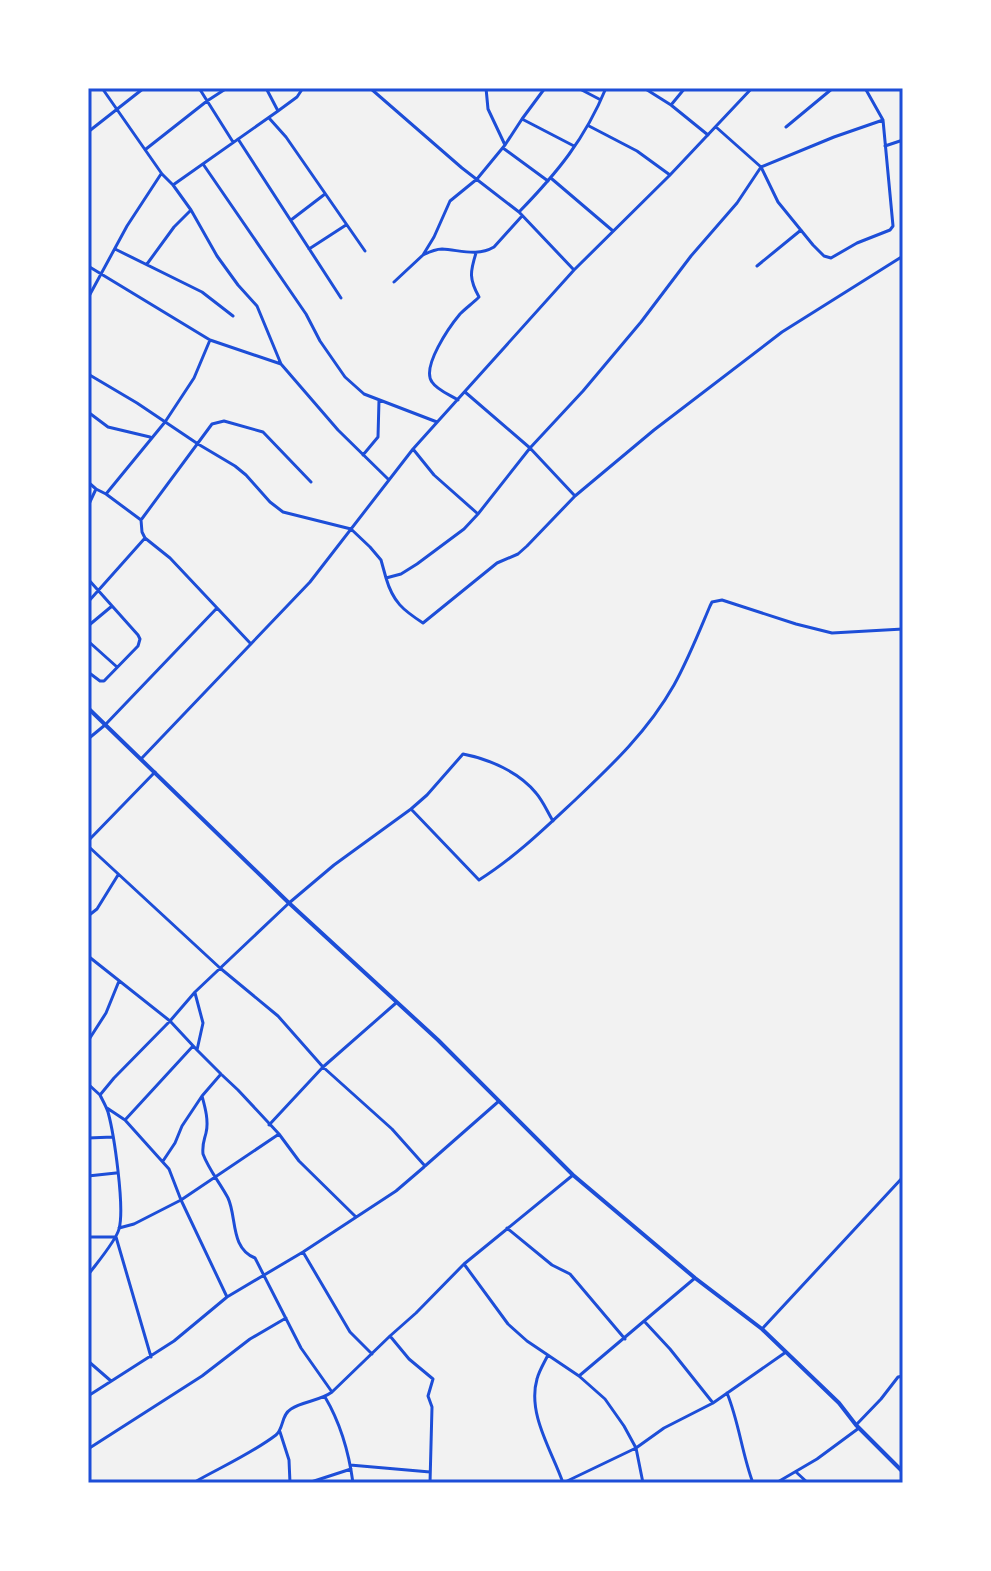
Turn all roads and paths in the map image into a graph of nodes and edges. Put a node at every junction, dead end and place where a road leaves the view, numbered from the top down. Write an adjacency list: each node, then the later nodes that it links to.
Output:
1 (102, 88): 20 (street)
2 (144, 88): 20 (street)
3 (199, 88): 18 (street)
4 (227, 88): 18 (street)
5 (266, 88): 21 (street)
6 (303, 88): 21 (street)
7 (370, 88): 41 (street)
8 (486, 88): 33 (street)
9 (545, 88): 23 (street)
10 (578, 88): 17 (street)
11 (606, 88): 17 (street)
12 (644, 88): 19 (street)
13 (685, 88): 19 (street)
14 (752, 88): 26 (street)
15 (833, 88): 27 (street)
16 (865, 88): 24 (street)
17 (601, 100): 25 (street)
18 (207, 101): 32 (street); 36 (street)
19 (671, 105): 29 (street)
20 (117, 110): 28 (street); 36 (street)
21 (278, 111): 22 (street)
22 (269, 118): 30 (street); 44 (street)
23 (522, 119): 33 (street); 34 (street)
24 (883, 120): 35 (street); 38 (street)
25 (589, 126): 34 (street); 40 (street)
26 (716, 127): 29 (street); 38 (street)
27 (786, 127)
28 (88, 132)
29 (708, 135): 40 (street)
30 (238, 139): 32 (street); 47 (street)
31 (903, 140): 35 (street)
32 (233, 142): 37 (street)
33 (504, 146): 41 (street); 42 (street)
34 (574, 146): 42 (street)
35 (885, 146): 49 (street)
36 (146, 149): 39 (street)
37 (203, 164): 43 (street); 70 (street)
38 (761, 167): 49 (street); 77 (street)
39 (162, 174): 43 (street); 51 (street)
40 (670, 175): 50 (street)
41 (477, 179): 46 (street); 55 (street)
42 (550, 180): 46 (street); 50 (street)
43 (173, 185): 45 (street)
44 (325, 194): 47 (street); 48 (street)
45 (191, 210): 57 (street); 67 (street)
46 (520, 214): 54 (street); 60 (street)
47 (291, 220): 52 (street)
48 (346, 225): 52 (street); 53 (street)
49 (801, 230): 59 (street)
50 (613, 231): 60 (street)
51 (115, 249): 57 (street); 61 (street)
52 (309, 249): 64 (street)
53 (365, 251)
54 (476, 253): 55 (street); 71 (street)
55 (423, 255): 62 (street)
56 (903, 256): 85 (street)
57 (147, 264): 65 (street)
58 (88, 266): 61 (street)
59 (757, 266)
60 (574, 270): 69 (street)
61 (101, 275): 63 (street); 66 (street)
62 (394, 282)
63 (88, 298)
64 (341, 298)
65 (233, 316)
66 (210, 340): 67 (street); 73 (street)
67 (281, 364): 79 (street)
68 (88, 374): 73 (street)
69 (465, 392): 71 (street); 77 (street)
70 (379, 400): 74 (street); 79 (street)
71 (458, 400): 74 (street)
72 (88, 412): 75 (street)
73 (165, 422): 75 (street); 76 (street)
74 (437, 422): 78 (street)
75 (151, 437): 84 (street)
76 (198, 444): 82 (street); 88 (street); 89 (street)
77 (530, 448): 85 (street); 87 (street)
78 (413, 449): 80 (street); 87 (street)
79 (363, 455): 80 (street)
80 (389, 480): 89 (street)
81 (88, 482): 83 (street)
82 (311, 482)
83 (96, 489): 84 (street); 86 (street)
84 (106, 494): 88 (street)
85 (575, 496): 91 (street)
86 (88, 506)
87 (478, 514): 91 (street)
88 (141, 520): 90 (street)
89 (351, 529): 91 (street); 100 (street)
90 (145, 538): 93 (street); 96 (street)
91 (386, 578)
92 (88, 579): 93 (street)
93 (99, 592): 94 (street); 95 (street)
94 (88, 602)
95 (112, 606): 97 (street); 101 (street)
96 (217, 608): 100 (street); 104 (street)
97 (88, 626)
98 (903, 629): 109 (street)
99 (88, 641): 101 (street)
100 (251, 644): 106 (street)
101 (117, 667): 102 (street)
102 (89, 674)
103 (88, 708): 104 (street)
104 (105, 725): 105 (street); 106 (street)
105 (88, 739)
106 (141, 759): 107 (street)
107 (155, 772): 110 (street); 112 (street)
108 (411, 809): 109 (street); 109 (street); 112 (street)
109 (553, 821)
110 (88, 843): 111 (street)
111 (119, 873): 113 (street); 115 (street)
112 (289, 903): 115 (street); 118 (street)
113 (88, 916)
114 (88, 956): 116 (street)
115 (220, 968): 117 (street); 122 (street)
116 (120, 980): 119 (street); 120 (street)
117 (195, 992): 119 (street); 121 (street)
118 (396, 1003): 122 (street); 127 (street)
119 (170, 1021): 121 (street); 125 (street)
120 (88, 1041)
121 (196, 1048): 123 (street); 129 (street)
122 (323, 1067): 130 (street); 135 (street)
123 (221, 1074): 126 (street); 130 (street)
124 (88, 1084): 125 (street)
125 (100, 1095): 128 (street)
126 (202, 1096): 134 (street); 139 (street)
127 (499, 1101): 135 (street); 137 (street)
128 (107, 1108): 129 (street); 132 (street)
129 (125, 1120): 134 (street)
130 (269, 1125): 131 (street)
131 (279, 1134): 139 (street); 142 (street)
132 (113, 1137): 133 (street); 136 (street)
133 (88, 1138)
134 (163, 1161): 141 (street)
135 (425, 1166): 142 (street)
136 (117, 1173): 138 (street); 143 (street)
137 (573, 1175): 144 (street); 151 (street)
138 (88, 1176)
139 (215, 1176): 141 (street); 150 (street)
140 (903, 1177): 155 (street)
141 (181, 1200): 143 (street); 152 (street)
142 (356, 1217): 147 (street)
143 (119, 1228): 146 (street)
144 (507, 1228): 148 (street); 157 (street)
145 (88, 1237): 146 (street)
146 (116, 1237): 149 (street); 161 (street)
147 (303, 1252): 150 (street); 159 (street)
148 (464, 1264): 156 (street); 160 (street)
149 (88, 1275)
150 (264, 1276): 152 (street); 153 (street)
151 (695, 1278): 154 (street); 155 (street)
152 (227, 1297): 161 (street)
153 (286, 1318): 166 (street); 174 (street)
154 (644, 1321): 157 (street); 170 (street)
155 (762, 1329): 158 (street)
156 (390, 1336): 159 (street); 176 (street)
157 (625, 1339): 163 (street)
158 (786, 1352): 167 (street); 171 (street)
159 (372, 1354): 166 (street)
160 (548, 1355): 163 (street); 173 (street)
161 (151, 1357): 165 (street)
162 (88, 1361): 165 (street)
163 (579, 1376): 173 (street)
164 (903, 1376): 171 (street)
165 (111, 1381): 168 (street)
166 (332, 1392): 169 (street)
167 (727, 1393): 170 (street); 185 (street)
168 (88, 1396)
169 (325, 1397): 172 (street); 175 (street)
170 (713, 1403): 173 (street)
171 (858, 1426): 177 (street); 178 (street)
172 (280, 1432): 179 (street); 180 (street)
173 (636, 1448): 184 (street)
174 (88, 1449)
175 (351, 1467): 176 (street); 181 (street); 182 (street)
176 (430, 1472): 183 (street)
177 (796, 1472): 186 (street); 187 (street)
178 (903, 1472)
179 (193, 1483)
180 (290, 1483)
181 (308, 1483)
182 (353, 1483)
183 (430, 1483)
184 (643, 1483)
185 (753, 1483)
186 (776, 1483)
187 (808, 1483)

